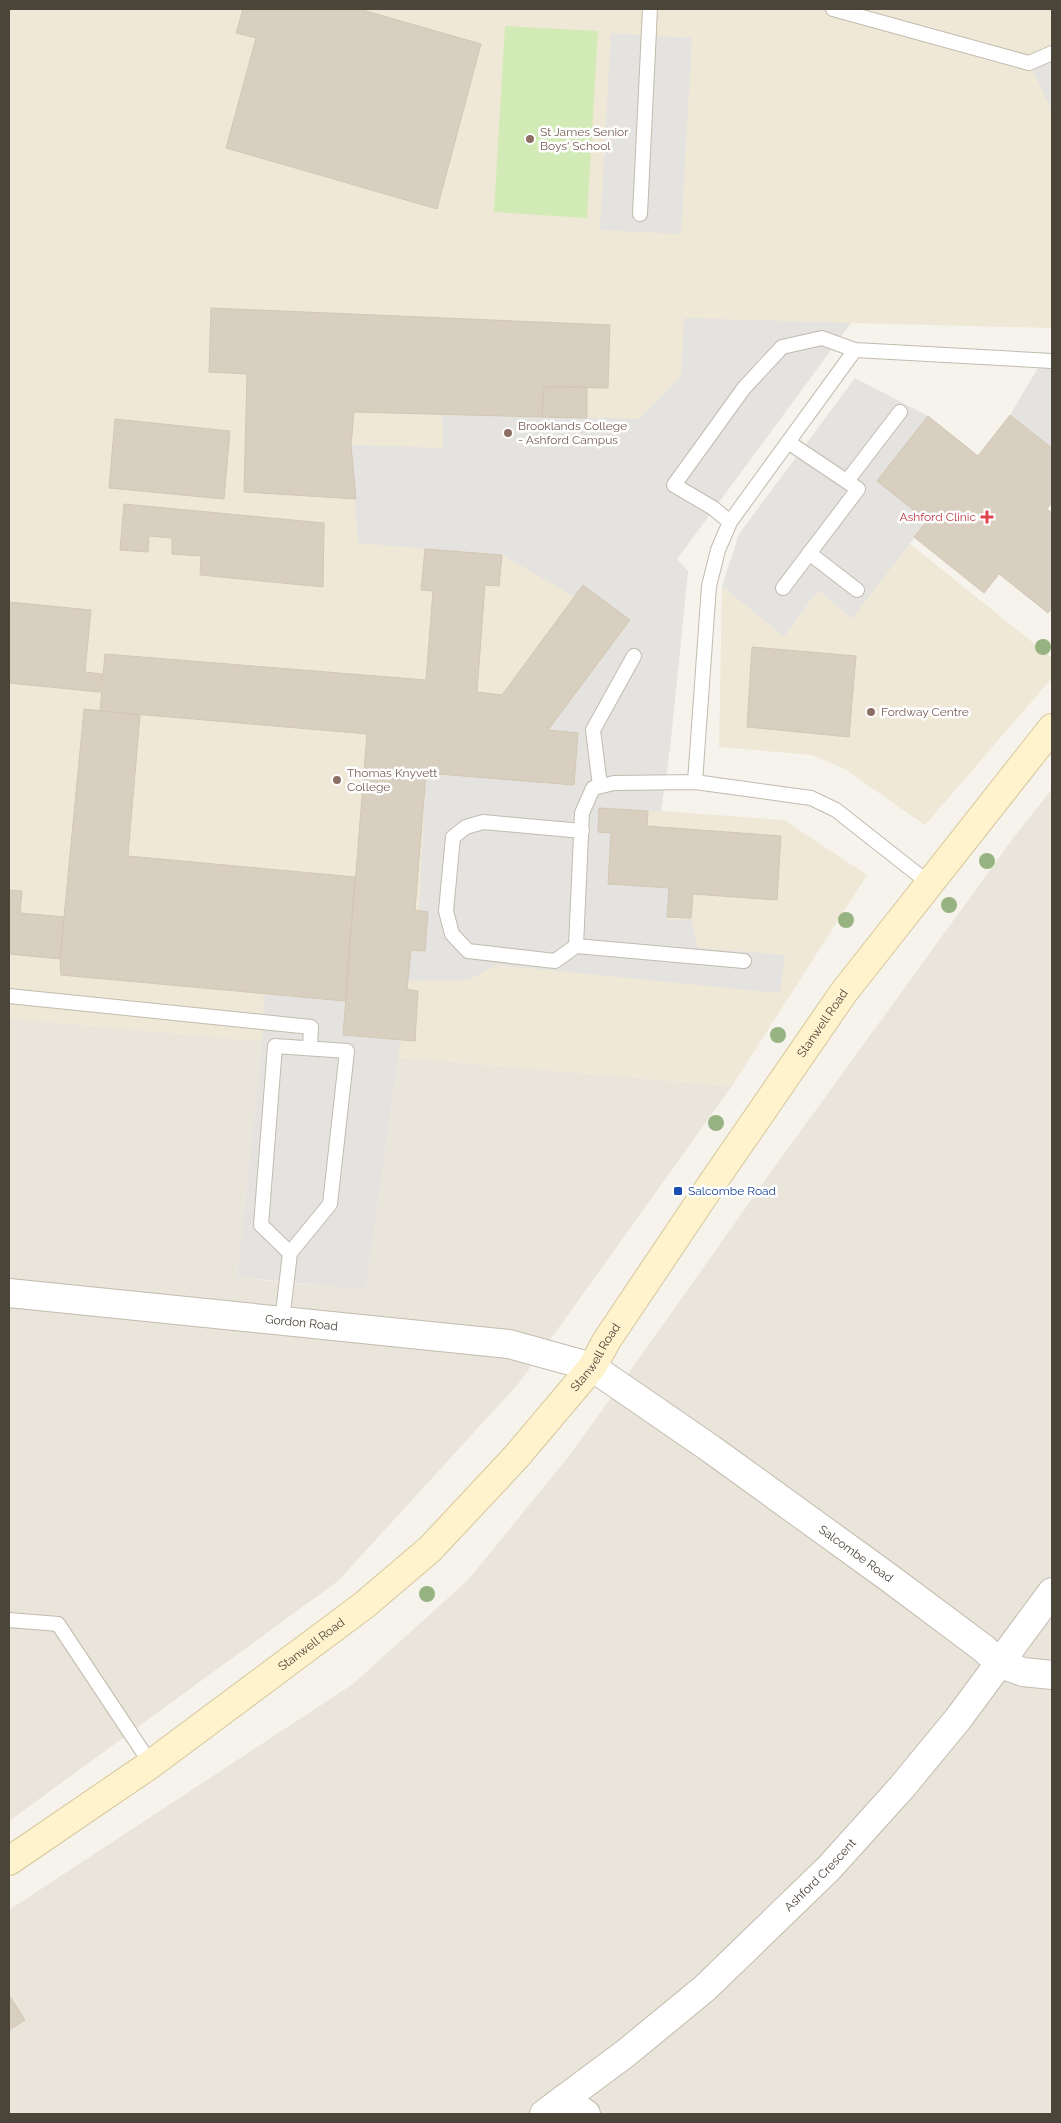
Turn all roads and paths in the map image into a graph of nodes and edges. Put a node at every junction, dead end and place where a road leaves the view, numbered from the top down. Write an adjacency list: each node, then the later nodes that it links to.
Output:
1 (650, 9): 4 (lane)
2 (833, 9): 3 (lane)
3 (1052, 53)
4 (640, 214)
5 (855, 350): 6 (lane); 8 (lane); 10 (lane)
6 (1052, 361)
7 (900, 412): 9 (lane)
8 (788, 442): 9 (lane); 10 (lane)
9 (847, 480): 11 (lane)
10 (730, 522): 16 (lane)
11 (809, 553): 12 (lane); 13 (lane)
12 (783, 588)
13 (857, 590)
14 (634, 656): 17 (lane)
15 (1052, 728): 19 (main road, Stanwell Road)
16 (696, 782): 17 (lane); 19 (lane)
17 (600, 786): 18 (lane)
18 (582, 831): 20 (lane); 20 (lane)
19 (930, 884): 27 (main road, Stanwell Road)
20 (576, 946): 21 (lane)
21 (744, 961)
22 (9, 996): 23 (lane)
23 (310, 1048): 24 (lane); 24 (lane)
24 (290, 1253): 26 (lane)
25 (9, 1293): 26 (street, Gordon Road)
26 (282, 1321): 27 (street, Gordon Road)
27 (592, 1367): 30 (street, Salcombe Road); 32 (main road, Stanwell Road)
28 (1052, 1592): 30 (street, Ashford Crescent)
29 (9, 1620): 32 (lane)
30 (1001, 1664): 31 (street, Salcombe Road); 34 (street, Ashford Crescent)
31 (1052, 1674)
32 (151, 1764): 33 (main road, Stanwell Road)
33 (9, 1861)
34 (565, 2109)

